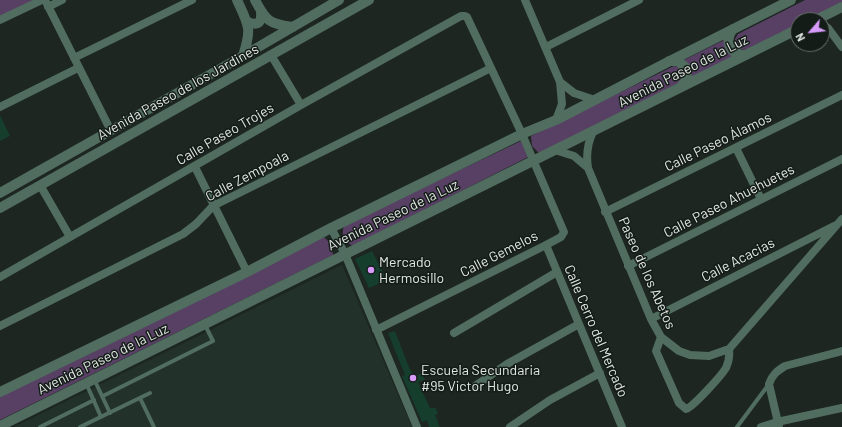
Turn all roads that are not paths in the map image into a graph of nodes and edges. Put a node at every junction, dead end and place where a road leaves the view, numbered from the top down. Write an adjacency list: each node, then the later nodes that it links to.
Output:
1 (62, 0): 11 (street)
2 (192, 0): 28 (street)
3 (236, 0): 17 (street)
4 (255, 0): 14 (street)
5 (339, 0): 18 (street, Avenida Paseo de los Jardines)
6 (344, 0): 13 (street)
7 (369, 0): 13 (street, Avenida Paseo de los Jardines)
8 (525, 0): 24 (street)
9 (639, 0): 24 (street)
10 (791, 0): 19 (street, Avenida Paseo de la Luz)
11 (45, 2): 16 (street); 28 (street)
12 (842, 7): 15 (street)
13 (350, 10): 25 (street, Avenida Paseo de los Jardines)
14 (261, 13): 17 (street); 18 (street)
15 (830, 13)
16 (0, 20)
17 (248, 22): 27 (street)
18 (293, 27): 27 (street, Avenida Paseo de los Jardines)
19 (733, 29): 26 (street); 29 (street, Avenida Paseo de la Luz)
20 (830, 31): 23 (street)
21 (841, 31): 23 (street)
22 (790, 33): 26 (street, Avenida Paseo de la Luz)
23 (841, 45)
24 (546, 47): 33 (street)
25 (272, 55): 35 (street, Avenida Paseo de los Jardines); 39 (street)
26 (746, 55): 34 (street, Avenida Paseo de la Luz)
27 (243, 56): 32 (street, Avenida Paseo de los Jardines)
28 (74, 58): 30 (street)
29 (668, 62): 34 (street); 38 (street, Avenida Paseo de la Luz)
30 (78, 68): 40 (street); 43 (street)
31 (491, 68): 39 (street, Calle Paseo Trojes); 45 (street); 55 (street, Calle Zempoala)
32 (198, 81): 35 (street); 37 (street, Avenida Paseo de los Jardines)
33 (560, 82): 38 (street); 42 (street)
34 (681, 87): 44 (street, Avenida Paseo de la Luz)
35 (204, 93): 41 (street, Avenida Paseo de los Jardines)
36 (842, 95): 46 (street, Calle Paseo Álamos)
37 (171, 96): 41 (street); 43 (street, Avenida Paseo de los Jardines)
38 (595, 100): 42 (street, Avenida Paseo de la Luz)
39 (300, 105): 50 (street, Calle Paseo Trojes)
40 (0, 107)
41 (177, 107): 52 (street, Avenida Paseo de los Jardines)
42 (556, 120): 45 (street, Avenida Paseo de la Luz)
43 (111, 131): 53 (street, Avenida Paseo de los Jardines)
44 (593, 132): 47 (street, Avenida Paseo de la Luz); 51 (street, Paseo de los Abetos)
45 (522, 134): 49 (street); 59 (street, Avenida Paseo de la Luz)
46 (736, 148): 54 (street); 57 (street, Calle Paseo Álamos)
47 (555, 150): 49 (street, Avenida Paseo de la Luz); 51 (street)
48 (842, 159): 54 (street, Calle Paseo Ahuehuetes)
49 (534, 161): 61 (street, Calle Gemelos); 62 (street, Avenida Paseo de la Luz)
50 (194, 167): 55 (street); 60 (street, Calle Paseo Trojes)
51 (588, 168): 57 (street, Paseo de los Abetos)
52 (40, 185): 56 (street, Avenida Paseo de los Jardines); 60 (street)
53 (0, 193)
54 (761, 199): 63 (street, Calle Paseo Ahuehuetes)
55 (213, 206): 64 (street); 70 (street, Calle Zempoala)
56 (0, 208)
57 (605, 212): 63 (street, Paseo de los Abetos)
58 (840, 221): 67 (street, Calle Acacias); 74 (street)
59 (331, 228): 62 (street); 64 (street, Avenida Paseo de la Luz)
60 (70, 237): 66 (street, Calle Paseo Trojes)
61 (546, 245): 65 (street, Calle Cerro del Mercado); 71 (street, Calle Gemelos)
62 (345, 254): 68 (street, Avenida Paseo de la Luz); 71 (street)
63 (628, 266): 67 (street, Paseo de los Abetos)
64 (246, 272): 80 (street, Avenida Paseo de la Luz)
65 (557, 272): 69 (street, Calle Cerro del Mercado); 72 (street)
66 (0, 277)
67 (651, 319): 73 (street, Paseo de los Abetos)
68 (204, 324): 77 (street, Avenida Paseo de la Luz); 82 (lane)
69 (579, 324): 76 (street, Calle Cerro del Mercado); 79 (street)
70 (0, 326)
71 (376, 330): 94 (street)
72 (454, 334)
73 (661, 337): 74 (street, Paseo de los Abetos); 74 (street)
74 (730, 349)
75 (842, 351): 78 (street)
76 (600, 373): 90 (street, Calle Cerro del Mercado); 95 (street)
77 (90, 381): 82 (lane); 84 (lane); 89 (street, Avenida Paseo de la Luz)
78 (768, 384): 88 (street); 96 (lane)
79 (475, 386)
80 (0, 392)
81 (150, 393): 83 (lane)
82 (103, 396): 86 (lane)
83 (140, 398): 86 (lane); 93 (lane)
84 (94, 400): 87 (lane); 91 (lane)
85 (842, 408): 88 (street)
86 (110, 413): 87 (lane)
87 (101, 417): 92 (lane)
88 (778, 424): 97 (street)
89 (0, 426)
90 (619, 426)
91 (40, 427)
92 (80, 427)
93 (154, 427)
94 (417, 427)
95 (510, 427)
96 (737, 427)
97 (761, 427)

